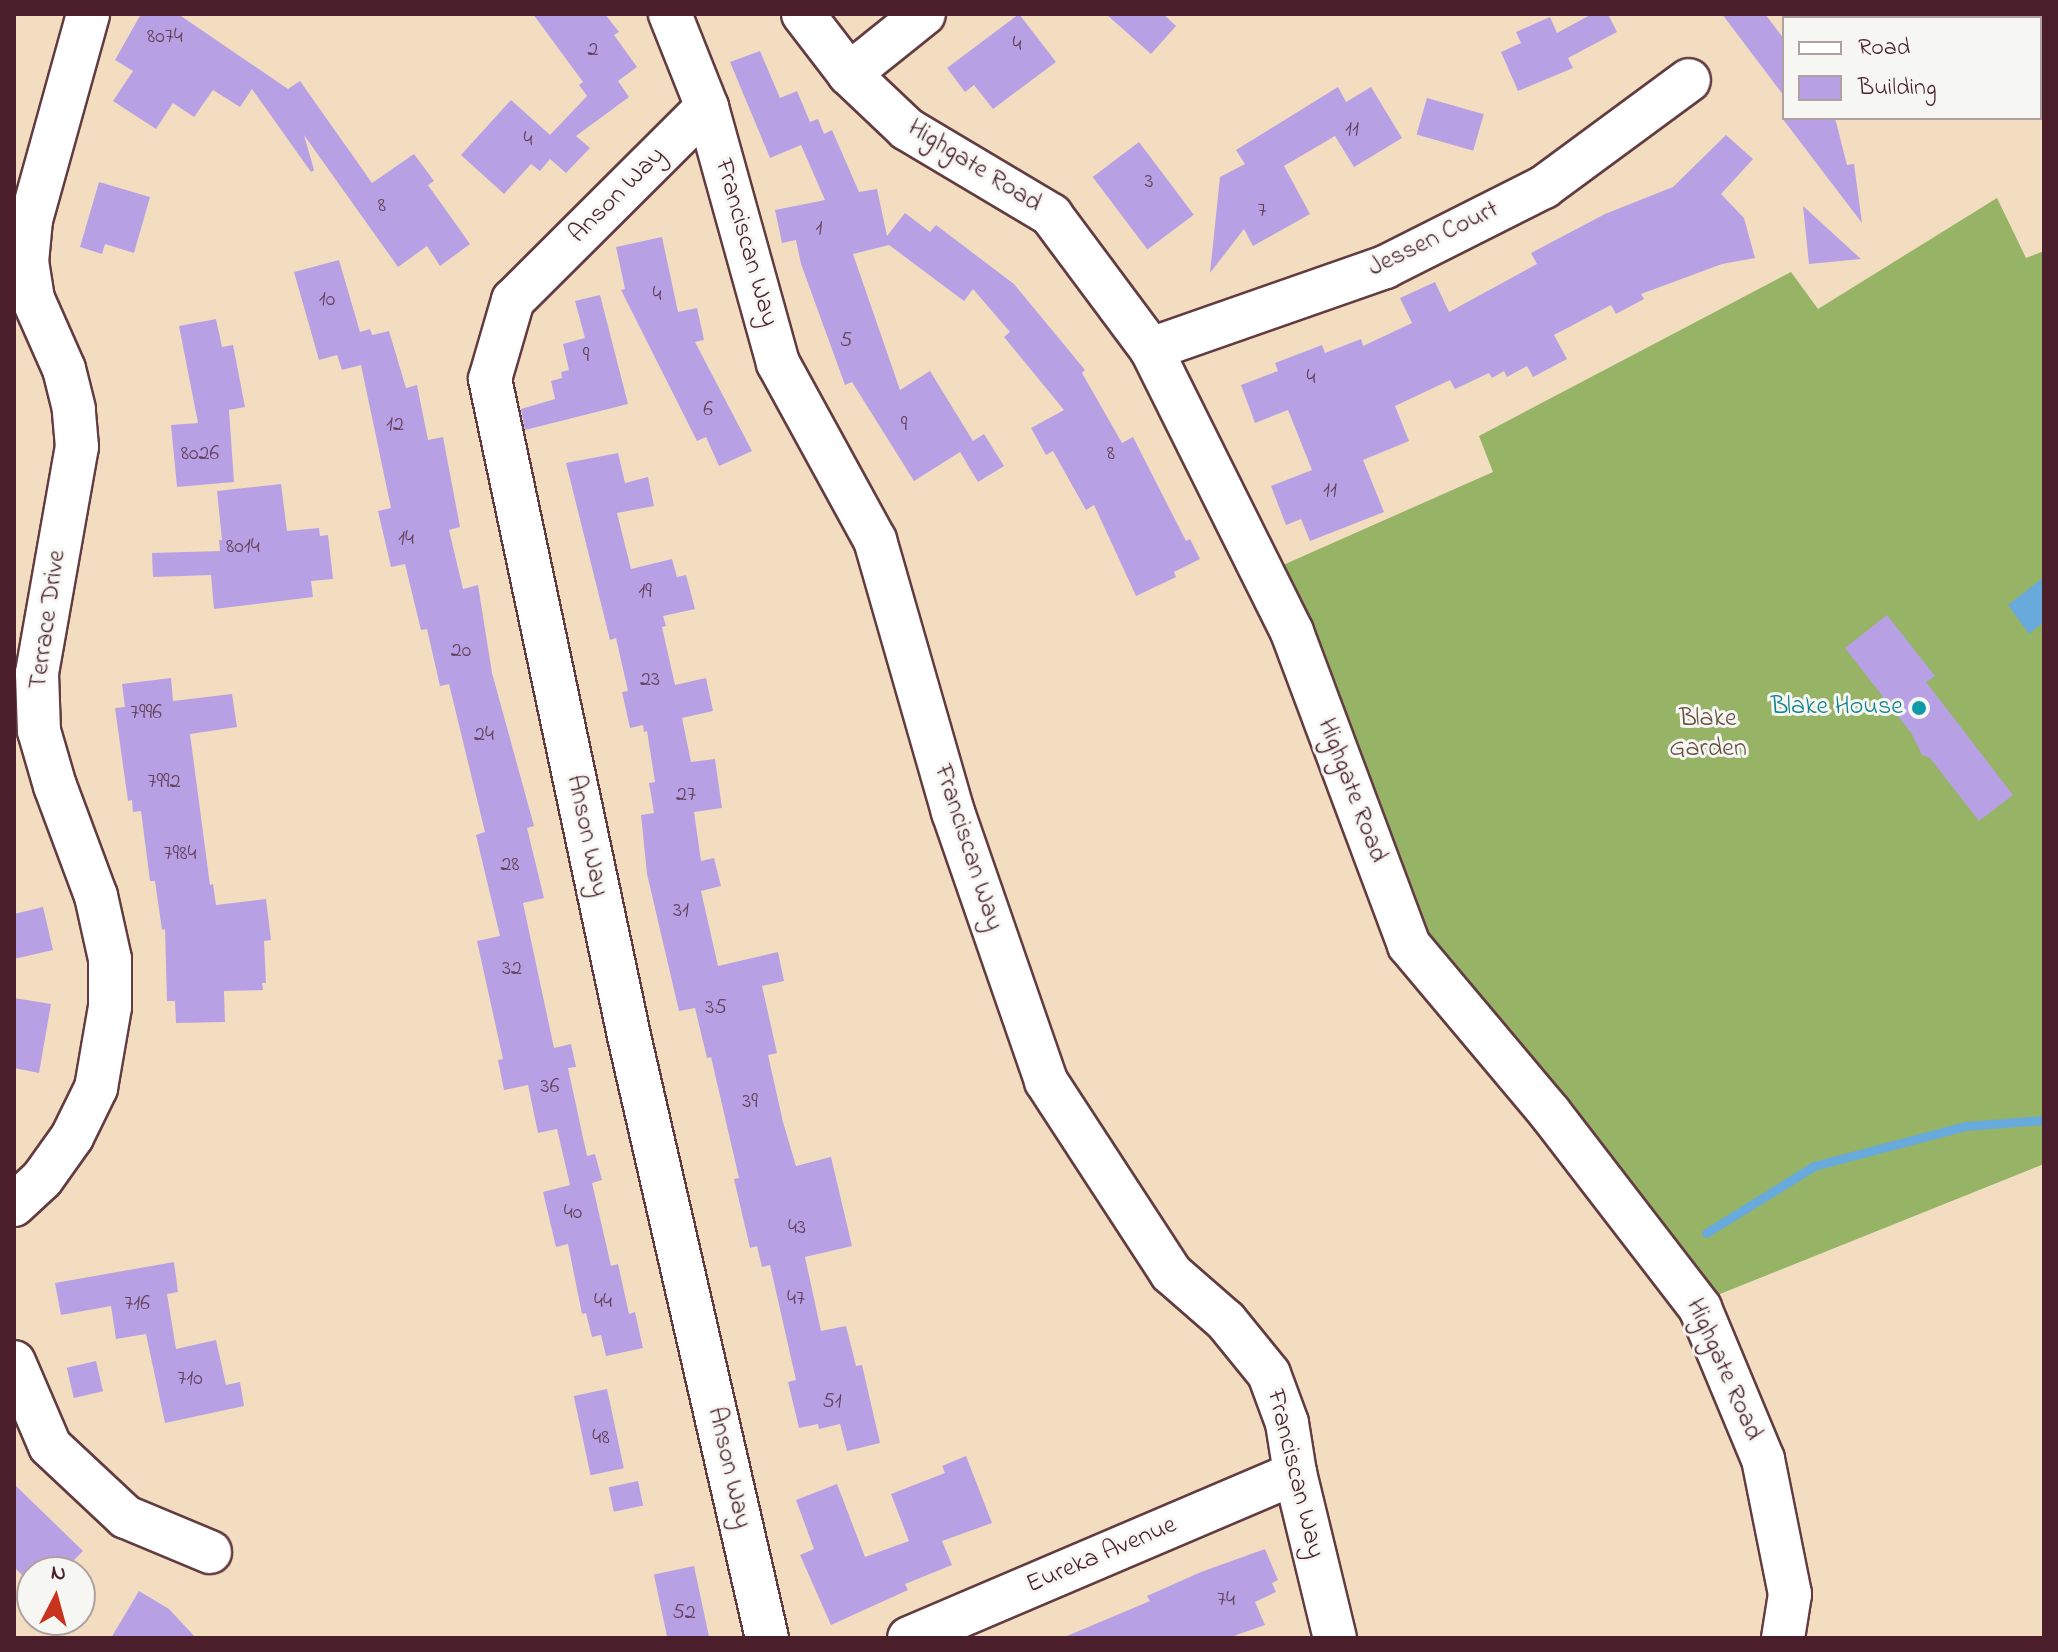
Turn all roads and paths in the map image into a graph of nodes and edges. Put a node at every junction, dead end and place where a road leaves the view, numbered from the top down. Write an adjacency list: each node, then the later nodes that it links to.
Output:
1 (88, 14): 9 (street, Terrace Drive)
2 (670, 14): 7 (street, Franciscan Way)
3 (803, 14): 5 (street, Highgate Road)
4 (924, 14): 5 (street)
5 (849, 74): 8 (street, Highgate Road)
6 (1689, 80): 8 (street, Jessen Court)
7 (707, 107): 11 (street, Franciscan Way); 13 (street, Anson Way)
8 (1151, 349): 16 (street, Highgate Road)
9 (14, 1205)
10 (14, 1362): 12 (street)
11 (1295, 1473): 14 (street, Eureka Avenue); 15 (street, Franciscan Way)
12 (210, 1552)
13 (767, 1638)
14 (909, 1638)
15 (1335, 1638)
16 (1783, 1638)

